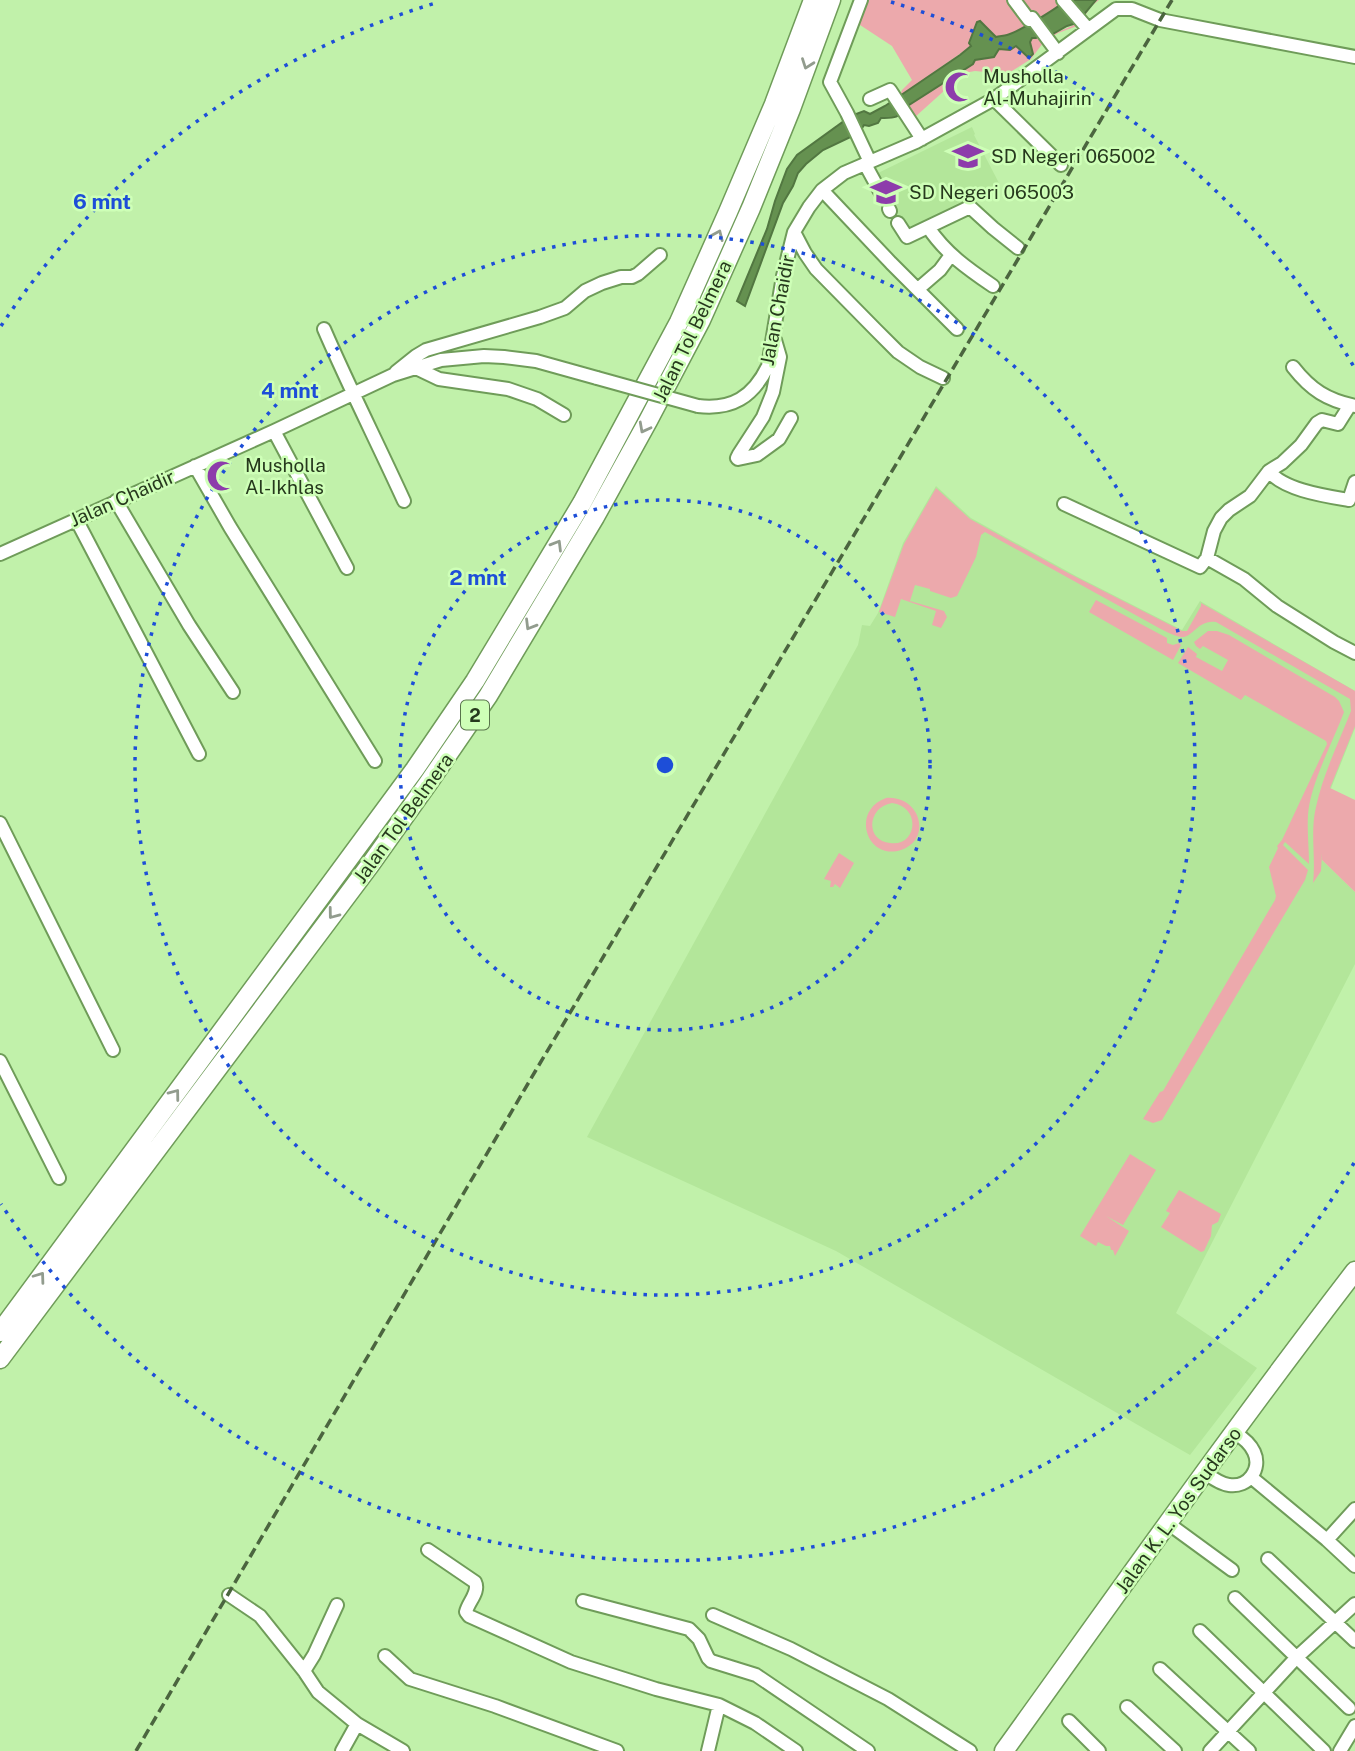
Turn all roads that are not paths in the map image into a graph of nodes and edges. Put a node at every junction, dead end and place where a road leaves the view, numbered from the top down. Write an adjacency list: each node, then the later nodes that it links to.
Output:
1 (813, 0): 57 (highway, Jalan Tol Belmera / 2, one-way to 1)
2 (831, 0): 58 (highway, Jalan Tol Belmera / 2, one-way to 58)
3 (862, 0): 13 (street)
4 (1014, 0): 8 (street)
5 (1063, 0): 7 (street)
6 (1120, 4): 7 (street, Jalan Chaidir); 9 (street, Jalan Chaidir)
7 (1086, 26): 8 (street, Jalan Chaidir)
8 (1058, 53): 11 (street, Jalan Chaidir)
9 (1355, 57)
10 (870, 99): 12 (street)
11 (994, 99): 12 (street, Jalan Chaidir); 14 (street)
12 (922, 139): 13 (street, Jalan Chaidir)
13 (868, 163): 15 (street, Jalan Chaidir); 16 (street)
14 (1061, 165)
15 (822, 190): 19 (street, Jalan Chaidir); 24 (street)
16 (887, 206)
17 (898, 223): 18 (street)
18 (929, 227): 20 (street); 22 (street)
19 (794, 232): 27 (street, Jalan Chaidir); 31 (street)
20 (1018, 248)
21 (660, 255): 30 (street)
22 (951, 255): 23 (street); 24 (street)
23 (993, 286)
24 (918, 289): 26 (street)
25 (324, 329): 32 (street)
26 (957, 329)
27 (774, 337): 29 (street, Jalan Chaidir, bridge); 35 (street)
28 (1293, 367): 33 (street)
29 (416, 368): 30 (street, Jalan Chaidir); 34 (street)
30 (393, 375): 32 (street, Jalan Chaidir)
31 (943, 378)
32 (353, 395): 36 (street, Jalan Chaidir); 41 (street)
33 (1352, 406): 38 (street)
34 (564, 415)
35 (791, 418)
36 (274, 431): 37 (street, Jalan Chaidir); 47 (street)
37 (195, 466): 40 (street, Jalan Chaidir); 51 (street)
38 (1269, 471): 42 (street); 46 (street)
39 (1355, 482): 42 (street)
40 (116, 501): 44 (street, Jalan Chaidir); 49 (street)
41 (404, 501)
42 (1352, 503)
43 (1064, 504): 46 (street)
44 (76, 519): 45 (street, Jalan Chaidir); 50 (street)
45 (0, 554)
46 (1207, 558): 48 (street)
47 (347, 568)
48 (1355, 653)
49 (233, 692)
50 (199, 754)
51 (375, 761)
52 (0, 822): 53 (street)
53 (113, 1050)
54 (0, 1060): 55 (street)
55 (60, 1178)
56 (1355, 1271): 59 (highway, Jalan K. L. Yos Sudarso)
57 (0, 1332)
58 (0, 1359)
59 (1234, 1432): 60 (highway, Jalan K. L. Yos Sudarso); 61 (street)
60 (1204, 1472): 61 (street); 63 (highway, Jalan K. L. Yos Sudarso)
61 (1251, 1477): 64 (street)
62 (1355, 1509): 64 (street)
63 (1169, 1524): 68 (street); 97 (highway, Jalan K. L. Yos Sudarso)
64 (1327, 1540): 67 (street)
65 (428, 1550): 83 (street)
66 (1268, 1559): 75 (street)
67 (1355, 1566)
68 (1232, 1570)
69 (229, 1595): 81 (street)
70 (1235, 1598): 79 (street)
71 (583, 1601): 95 (street)
72 (1355, 1604): 75 (street)
73 (337, 1605): 81 (street)
74 (713, 1615): 96 (street)
75 (1337, 1622): 77 (street); 79 (street)
76 (1200, 1631): 82 (street)
77 (1355, 1641)
78 (385, 1656): 92 (street)
79 (1296, 1658): 82 (street); 85 (street)
80 (1160, 1669): 89 (street)
81 (304, 1671): 87 (street)
82 (1265, 1693): 89 (street); 102 (street)
83 (719, 1706): 93 (street); 94 (street)
84 (1127, 1707): 99 (street)
85 (1349, 1708)
86 (1069, 1721): 98 (street)
87 (357, 1724): 90 (street); 91 (street)
88 (1355, 1726): 103 (street)
89 (1228, 1732): 100 (street); 101 (street)
90 (342, 1751)
91 (403, 1751)
92 (617, 1751)
93 (708, 1751)
94 (796, 1751)
95 (868, 1751)
96 (970, 1751)
97 (1004, 1751)
98 (1099, 1751)
99 (1175, 1751)
100 (1210, 1751)
101 (1249, 1751)
102 (1324, 1751)
103 (1340, 1751)

